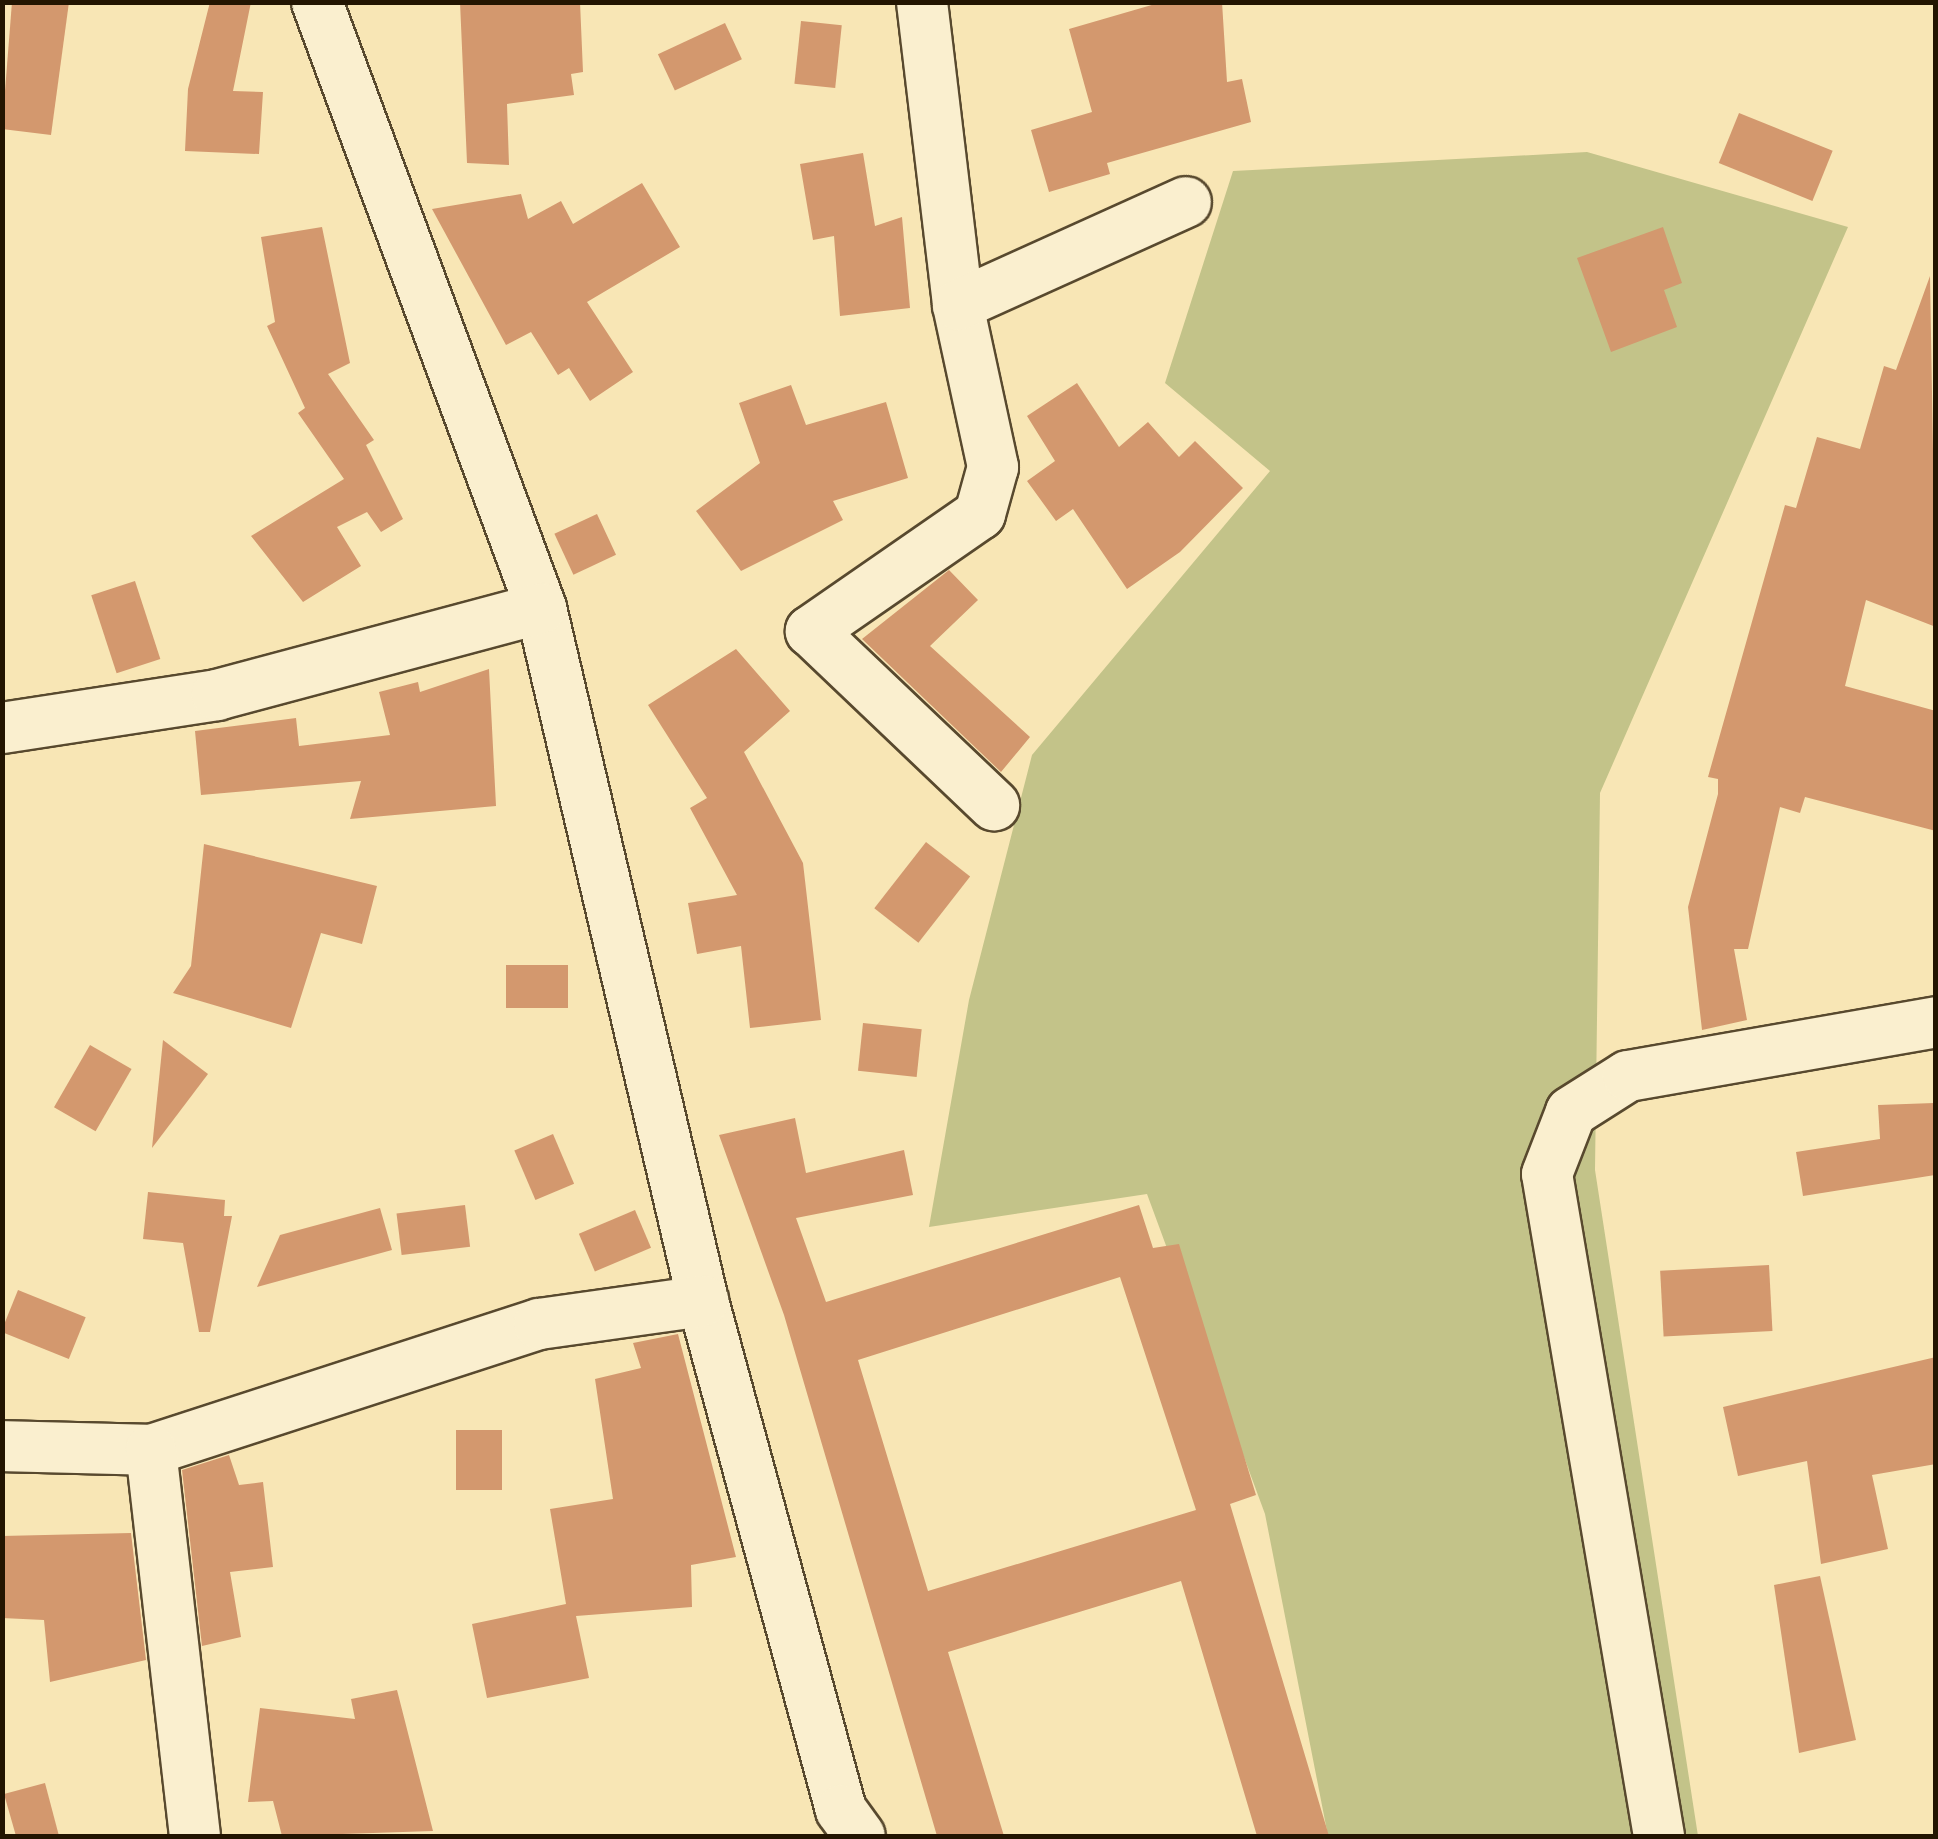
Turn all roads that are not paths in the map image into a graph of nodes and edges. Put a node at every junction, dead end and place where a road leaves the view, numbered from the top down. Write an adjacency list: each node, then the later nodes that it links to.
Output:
1 (317, 2): 5 (street)
2 (922, 2): 4 (street)
3 (1186, 202): 4 (street)
4 (958, 306): 7 (street)
5 (541, 608): 6 (street); 9 (street)
6 (2, 728)
7 (994, 805)
8 (1936, 1022): 14 (street)
9 (703, 1301): 11 (street); 13 (street)
10 (2, 1446): 11 (street)
11 (151, 1450): 12 (street)
12 (196, 1836)
13 (860, 1836)
14 (1659, 1836)

